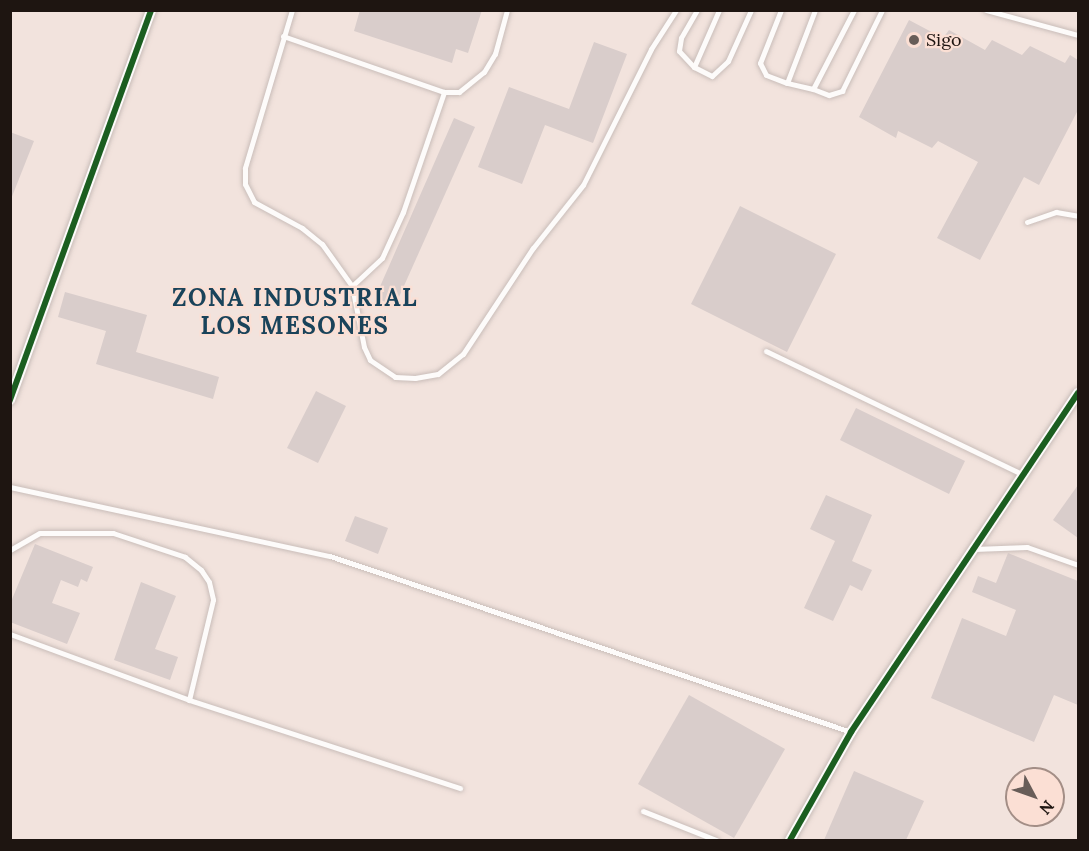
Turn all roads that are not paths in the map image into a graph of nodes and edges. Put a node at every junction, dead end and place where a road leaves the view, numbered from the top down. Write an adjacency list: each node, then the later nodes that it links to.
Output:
1 (151, 10): 24 (street)
2 (292, 10): 14 (lane)
3 (507, 10): 18 (lane)
4 (676, 10): 21 (lane)
5 (697, 10): 15 (lane)
6 (719, 10): 15 (lane)
7 (752, 10): 15 (lane)
8 (781, 10): 16 (lane)
9 (815, 10): 16 (lane)
10 (854, 10): 17 (lane)
11 (882, 10): 17 (lane)
12 (986, 10): 13 (lane)
13 (1078, 35)
14 (283, 36): 18 (lane); 21 (lane)
15 (694, 67)
16 (787, 83): 17 (lane)
17 (813, 89)
18 (444, 92): 21 (lane)
19 (1078, 216): 20 (lane)
20 (1027, 222)
21 (352, 286)
22 (766, 351): 25 (lane)
23 (1078, 393): 25 (street)
24 (10, 400)
25 (1024, 475): 27 (street)
26 (10, 487): 32 (lane)
27 (974, 549): 29 (lane); 32 (street)
28 (10, 550): 31 (lane)
29 (1078, 565)
30 (10, 634): 31 (lane)
31 (189, 700): 33 (lane)
32 (851, 732): 36 (street)
33 (460, 788)
34 (643, 811): 35 (lane)
35 (716, 840)
36 (790, 840)

